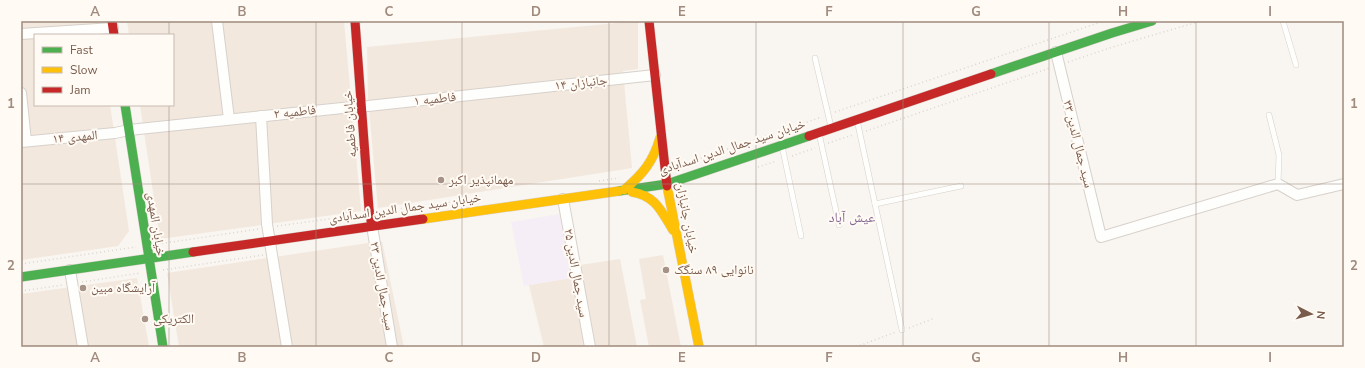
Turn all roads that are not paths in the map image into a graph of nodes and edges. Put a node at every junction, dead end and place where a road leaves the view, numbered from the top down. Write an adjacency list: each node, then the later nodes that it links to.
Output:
1 (217, 21): 18 (street)
2 (355, 21): 15 (main road, خیابان فاطمیه)
3 (649, 21): 11 (main road, خیابان جانبازان)
4 (1152, 21): 8 (main road, خیابان سید جمال الدین اسدآبادی)
5 (1283, 21): 10 (lane)
6 (113, 28): 7 (street)
7 (21, 34)
8 (1056, 52): 19 (main road, خیابان سید جمال الدین اسدآبادی); 27 (street, سید جمال الدین ۳۳)
9 (815, 58): 20 (lane)
10 (1296, 65)
11 (655, 75): 12 (street, جانبازان ۱۴); 23 (main road, خیابان جانبازان)
12 (508, 91): 15 (street, فاطمیه ۱)
13 (21, 93): 24 (street)
14 (125, 106): 21 (main road, خیابان المهدی)
15 (362, 107): 17 (street, فاطمیه ۲); 33 (main road, خیابان فاطمیه)
16 (1269, 115): 27 (lane)
17 (261, 116): 18 (street, فاطمیه ۲); 37 (street)
18 (229, 119): 21 (street, فاطمیه ۲)
19 (857, 119): 20 (main road, خیابان سید جمال الدین اسدآبادی); 32 (lane)
20 (831, 128): 22 (main road, خیابان سید جمال الدین اسدآبادی)
21 (129, 130): 24 (street, المهدی ۱۴); 38 (main road, خیابان المهدی)
22 (819, 132): 25 (main road, خیابان سید جمال الدین اسدآبادی); 34 (lane)
23 (661, 133): 26 (main road, خیابان جانبازان); 30 (main road)
24 (23, 141)
25 (782, 145): 26 (main road, خیابان سید جمال الدین اسدآبادی); 35 (lane)
26 (667, 184): 30 (main road, خیابان سید جمال الدین اسدآبادی); 36 (main road, خیابان جانبازان)
27 (1278, 184): 28 (street)
28 (1344, 184)
29 (961, 186): 32 (lane)
30 (624, 191): 31 (main road, خیابان سید جمال الدین اسدآبادی); 36 (main road)
31 (563, 199): 33 (main road, خیابان سید جمال الدین اسدآبادی); 46 (street, سید جمال الدین ۲۵)
32 (875, 204): 41 (lane)
33 (372, 226): 37 (main road, خیابان سید جمال الدین اسدآبادی); 45 (street, سید جمال الدین ۲۳)
34 (838, 226)
35 (801, 236)
36 (677, 237): 47 (main road, خیابان جانبازان)
37 (270, 241): 38 (main road, خیابان سید جمال الدین اسدآبادی); 44 (street)
38 (149, 259): 39 (main road, خیابان سید جمال الدین اسدآبادی); 43 (main road, خیابان المهدی)
39 (70, 270): 40 (main road, خیابان سید جمال الدین اسدآبادی); 42 (street)
40 (21, 277)
41 (902, 330)
42 (83, 347)
43 (163, 347)
44 (287, 347)
45 (392, 347)
46 (590, 347)
47 (699, 347)

